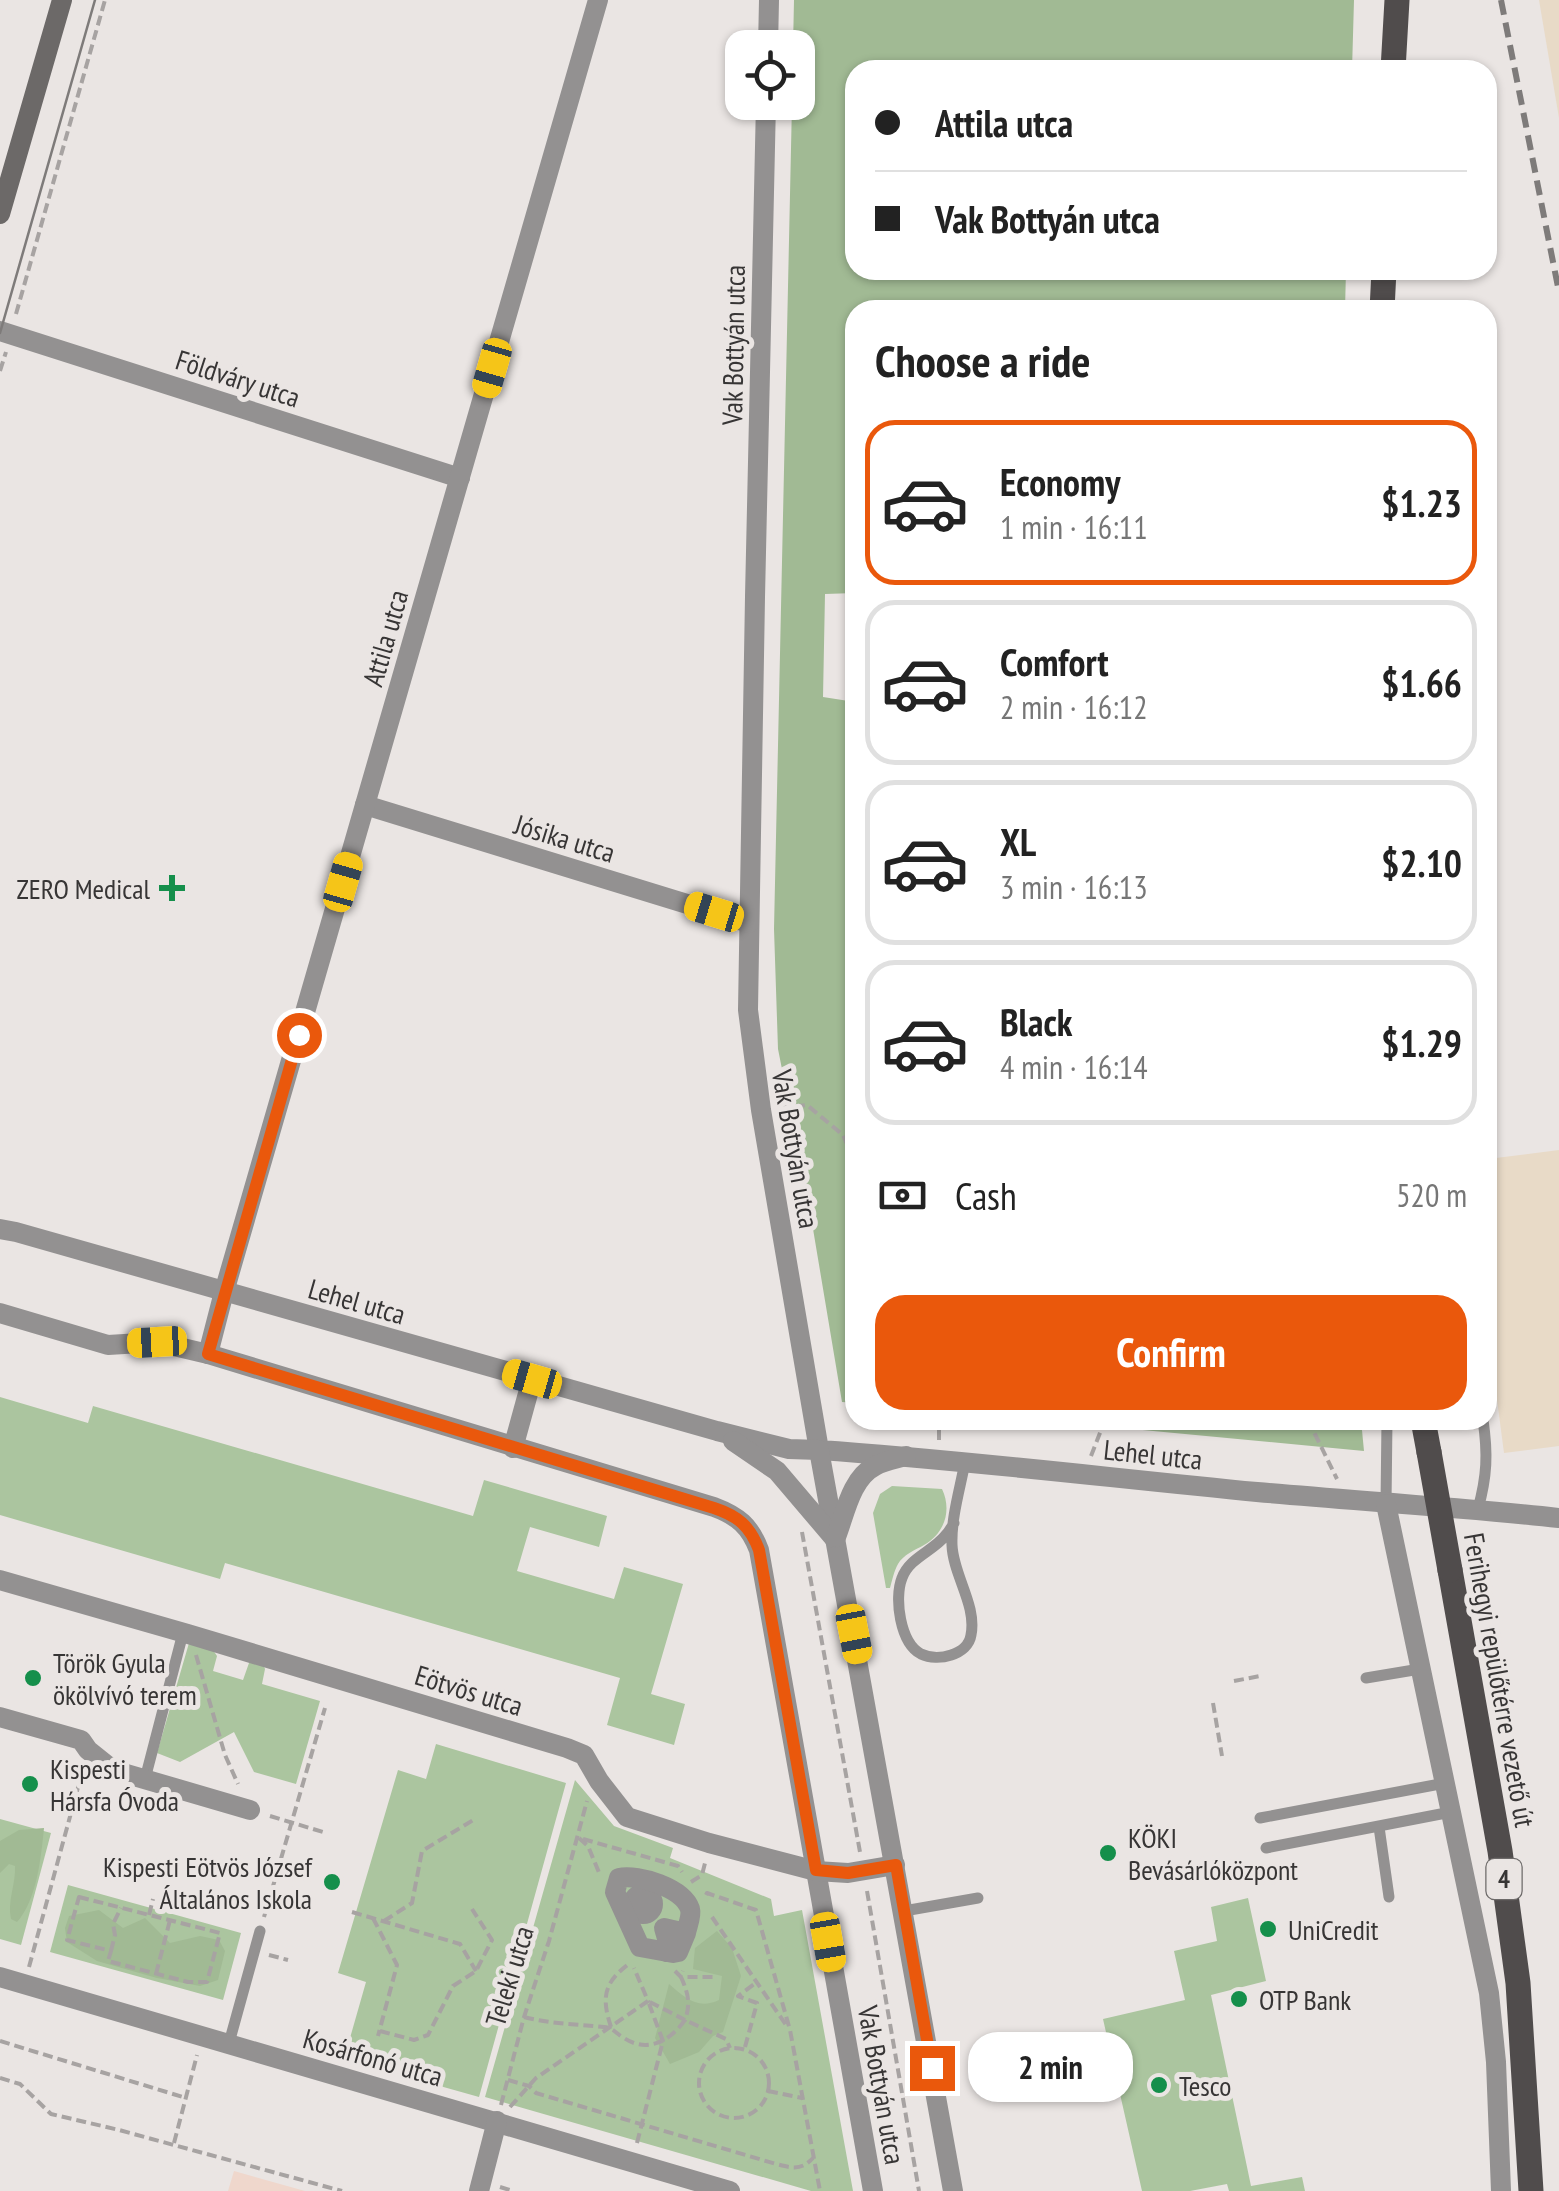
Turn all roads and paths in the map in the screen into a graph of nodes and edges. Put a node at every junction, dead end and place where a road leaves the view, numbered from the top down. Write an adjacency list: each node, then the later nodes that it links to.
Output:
1 (62, 0): 9 (main road)
2 (105, 0): 10 (path)
3 (598, 0): 11 (street, Attila utca)
4 (769, 0): 6 (street)
5 (1397, 0): 7 (main road)
6 (768, 30)
7 (1394, 60)
8 (766, 120): 13 (street, Vak Bottyán utca)
9 (0, 214)
10 (8, 324): 11 (street, Földváry utca)
11 (460, 478): 12 (street, Attila utca)
12 (365, 805): 13 (street, Jósika utca); 17 (street, Attila utca)
13 (749, 922): 14 (street, Vak Bottyán utca)
14 (761, 1110): 15 (path); 28 (street, Vak Bottyán utca)
15 (845, 1140)
16 (0, 1230): 17 (street, Lehel utca)
17 (224, 1292): 19 (street); 20 (street, Lehel utca)
18 (0, 1313): 19 (street)
19 (208, 1354): 27 (street)
20 (532, 1379): 26 (street, Lehel utca); 27 (street)
21 (1101, 1430): 31 (path)
22 (1313, 1430): 32 (path)
23 (1388, 1430): 33 (lane)
24 (1425, 1430): 122 (main road, Ferihegyi repülőtérre vezető út / 4, bridge)
25 (1484, 1430): 34 (lane)
26 (717, 1431): 28 (street, Lehel utca); 38 (street)
27 (512, 1448): 64 (street)
28 (819, 1450): 29 (street, Lehel utca); 38 (street, Vak Bottyán utca)
29 (906, 1456): 30 (street, Lehel utca); 38 (street)
30 (965, 1462): 31 (street, Lehel utca); 36 (lane)
31 (1085, 1475): 32 (street, Lehel utca)
32 (1353, 1501): 33 (street, Lehel utca)
33 (1386, 1504): 34 (street, Lehel utca); 41 (street)
34 (1478, 1509): 35 (street, Lehel utca)
35 (1559, 1518)
36 (954, 1524): 36 (lane)
37 (801, 1528): 65 (path)
38 (836, 1539): 63 (street, Vak Bottyán utca)
39 (0, 1580): 40 (street, Eötvös utca)
40 (182, 1635): 50 (lane); 51 (street, Eötvös utca); 53 (path)
41 (1420, 1670): 43 (lane); 52 (street)
42 (1260, 1676): 44 (path)
43 (1366, 1678)
44 (1234, 1680)
45 (1213, 1703): 49 (path)
46 (325, 1708): 57 (path)
47 (0, 1717): 48 (street)
48 (88, 1750): 50 (street); 91 (path)
49 (1222, 1756)
50 (145, 1779): 53 (street)
51 (599, 1781): 60 (path, Teleki utca); 61 (street, Eötvös utca)
52 (1445, 1782): 54 (street); 55 (lane)
53 (250, 1810): 57 (path)
54 (1451, 1812): 58 (lane); 121 (street)
55 (1260, 1818)
56 (474, 1820): 79 (path)
57 (292, 1822): 59 (path); 80 (path)
58 (1379, 1827): 62 (lane); 68 (lane)
59 (323, 1832)
60 (578, 1838): 66 (path); 93 (path, Teleki utca)
61 (709, 1843): 64 (street, Eötvös utca); 67 (path)
62 (1266, 1848)
63 (896, 1865): 65 (street, Eötvös utca); 73 (street, Vak Bottyán utca)
64 (816, 1870): 65 (street, Eötvös utca); 118 (street, Vak Bottyán utca)
65 (863, 1870): 119 (path)
66 (601, 1878)
67 (683, 1888)
68 (1389, 1896)
69 (978, 1898): 73 (lane)
70 (153, 1899): 75 (path)
71 (121, 1908): 75 (path); 82 (path); 82 (path)
72 (472, 1909): 85 (path)
73 (904, 1911): 120 (street, Vak Bottyán utca)
74 (352, 1912): 77 (path)
75 (148, 1915): 78 (path)
76 (645, 1916): 81 (street); 81 (street); 83 (street); 83 (street)
77 (373, 1918): 79 (path); 85 (path)
78 (170, 1920): 86 (path); 86 (path)
79 (384, 1921): 85 (path)
80 (260, 1931): 100 (lane)
81 (686, 1934): 83 (street)
82 (111, 1951): 86 (path)
83 (669, 1960): 89 (path)
84 (686, 1961): 89 (path)
85 (476, 1971)
86 (156, 1974)
87 (0, 1977): 91 (street, Kosárfonó utca)
88 (716, 1977): 89 (path)
89 (681, 1978): 94 (path)
90 (756, 1982): 96 (path); 96 (path); 102 (path)
91 (24, 1984): 97 (street, Kosárfonó utca)
92 (648, 2001): 94 (path); 95 (path); 95 (path); 99 (path)
93 (524, 2017): 95 (path); 104 (path, Teleki utca)
94 (686, 2020): 99 (path); 101 (path)
95 (611, 2027): 99 (path); 105 (path)
96 (790, 2030): 108 (path)
97 (202, 2036): 100 (street, Kosárfonó utca); 107 (path)
98 (0, 2041): 107 (path)
99 (663, 2042): 110 (path)
100 (229, 2044): 109 (street, Kosárfonó utca)
101 (730, 2048): 102 (path); 106 (path)
102 (744, 2049): 106 (path)
103 (0, 2078): 111 (path)
104 (508, 2080): 105 (path); 109 (path, Teleki utca)
105 (529, 2086): 109 (path); 110 (path)
106 (768, 2091): 108 (path)
107 (186, 2098): 111 (path)
108 (802, 2098): 112 (path)
109 (497, 2121): 113 (street, Kosárfonó utca); 115 (street)
110 (641, 2125): 112 (path); 113 (path)
111 (174, 2145): 114 (path)
112 (814, 2158): 117 (path)
113 (633, 2162): 116 (street, Kosárfonó utca)
114 (342, 2191)
115 (478, 2191)
116 (730, 2191)
117 (820, 2191)
118 (872, 2191)
119 (919, 2191)
120 (953, 2191)
121 (1500, 2191)
122 (1531, 2191)

